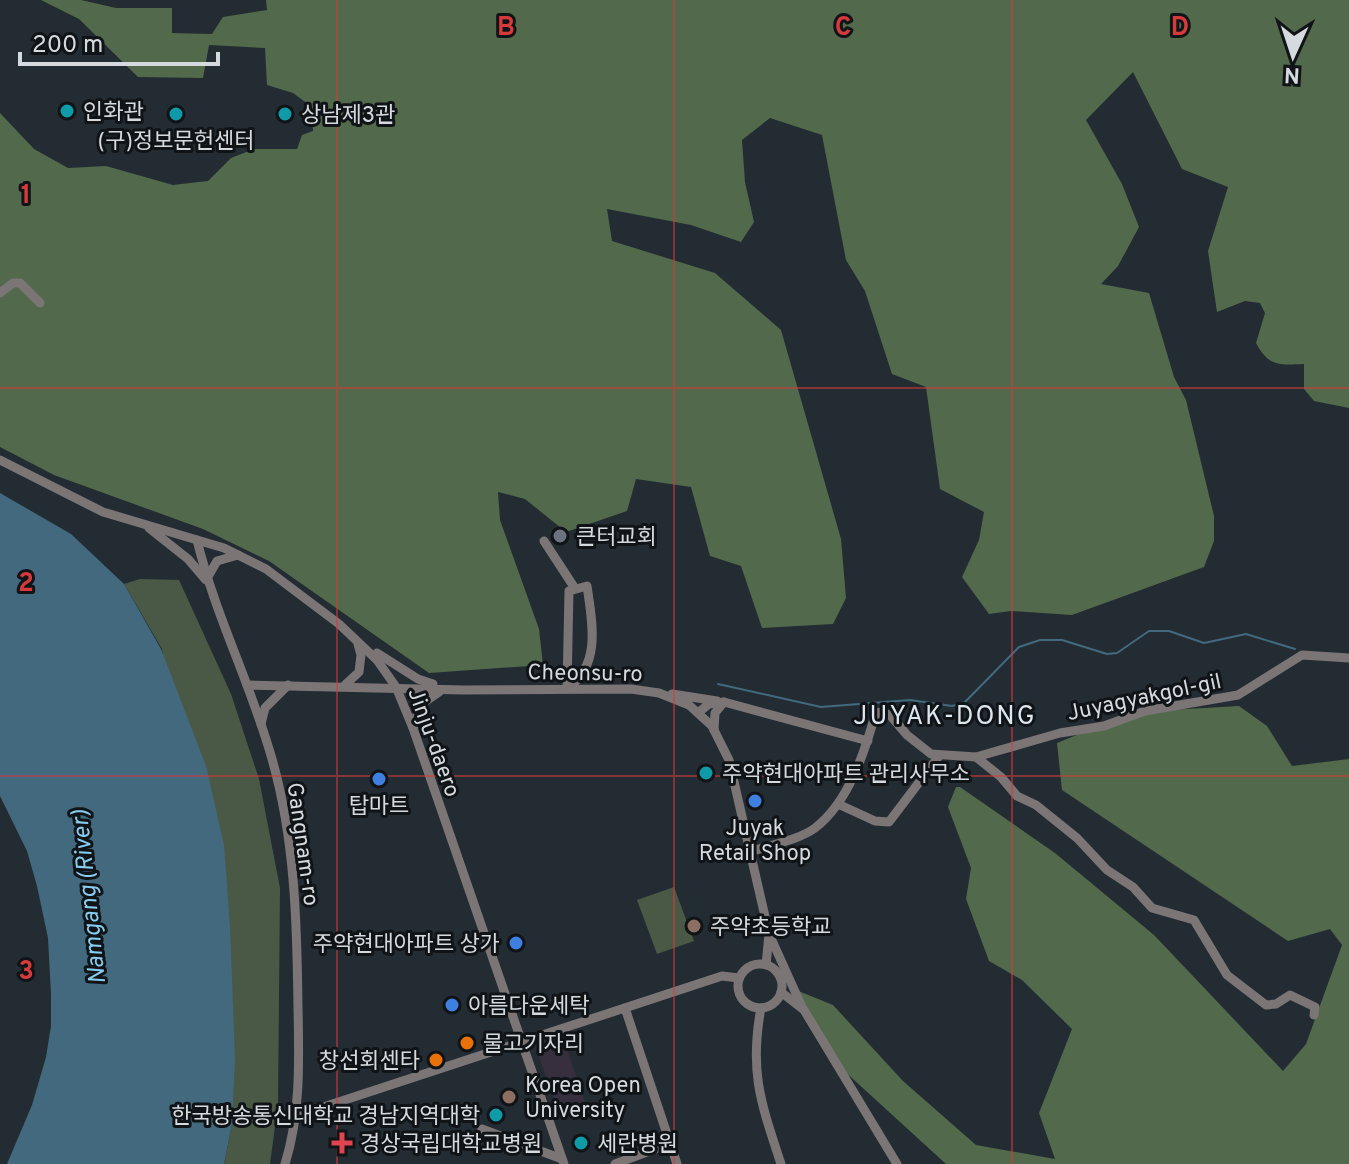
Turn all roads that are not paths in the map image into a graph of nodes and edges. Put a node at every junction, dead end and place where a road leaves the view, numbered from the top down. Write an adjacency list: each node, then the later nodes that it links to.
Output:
1 (0, 293): 2 (street)
2 (40, 303)
3 (0, 460): 4 (street, Jinju-daero)
4 (143, 524): 5 (street, Jinju-daero); 8 (street)
5 (197, 540): 7 (street, Jinju-daero); 8 (street, Gangnam-ro)
6 (544, 541): 9 (street)
7 (238, 554): 8 (street); 10 (street, Jinju-daero)
8 (206, 580): 12 (street, Gangnam-ro)
9 (574, 587): 16 (street); 16 (street)
10 (351, 635): 14 (street); 15 (street, Jinju-daero); 18 (street)
11 (1349, 658): 26 (street, Juyagyakgol-gil)
12 (247, 685): 13 (street, Cheonsu-ro); 21 (street, Gangnam-ro)
13 (288, 685): 14 (street, Cheonsu-ro); 21 (street)
14 (342, 686): 15 (street, Cheonsu-ro)
15 (396, 687): 18 (street, Cheonsu-ro); 22 (street, Jinju-daero)
16 (567, 688): 17 (street, Cheonsu-ro); 18 (street, Cheonsu-ro)
17 (631, 689): 19 (street); 20 (street, Cheonsu-ro)
18 (463, 690): 22 (street)
19 (724, 702): 20 (street); 23 (street); 24 (street)
20 (699, 712): 23 (street, Cheonsu-ro)
21 (261, 724): 38 (street, Gangnam-ro)
22 (413, 728): 37 (street, Jinju-daero)
23 (714, 730): 28 (street, Cheonsu-ro)
24 (868, 741): 25 (street); 27 (street)
25 (939, 756): 26 (street, Juyagyakgol-gil); 27 (street)
26 (976, 757): 36 (street)
27 (838, 804): 28 (street)
28 (750, 852): 29 (street, Cheonsu-ro)
29 (769, 934): 30 (street, Cheonsu-ro); 35 (street)
30 (766, 965): 31 (street); 32 (street)
31 (739, 978): 33 (street); 34 (street)
32 (781, 992): 34 (street); 35 (street)
33 (625, 1008): 37 (street); 40 (street)
34 (761, 1008): 45 (street)
35 (804, 1010): 46 (street)
36 (1314, 1015)
37 (522, 1045): 38 (street); 41 (street, Jinju-daero)
38 (296, 1116): 42 (street, Gangnam-ro)
39 (482, 1129): 41 (street, Jinju-daero)
40 (671, 1143): 43 (street); 44 (street)
41 (563, 1162)
42 (285, 1164)
43 (615, 1164)
44 (677, 1164)
45 (781, 1164)
46 (897, 1164)

